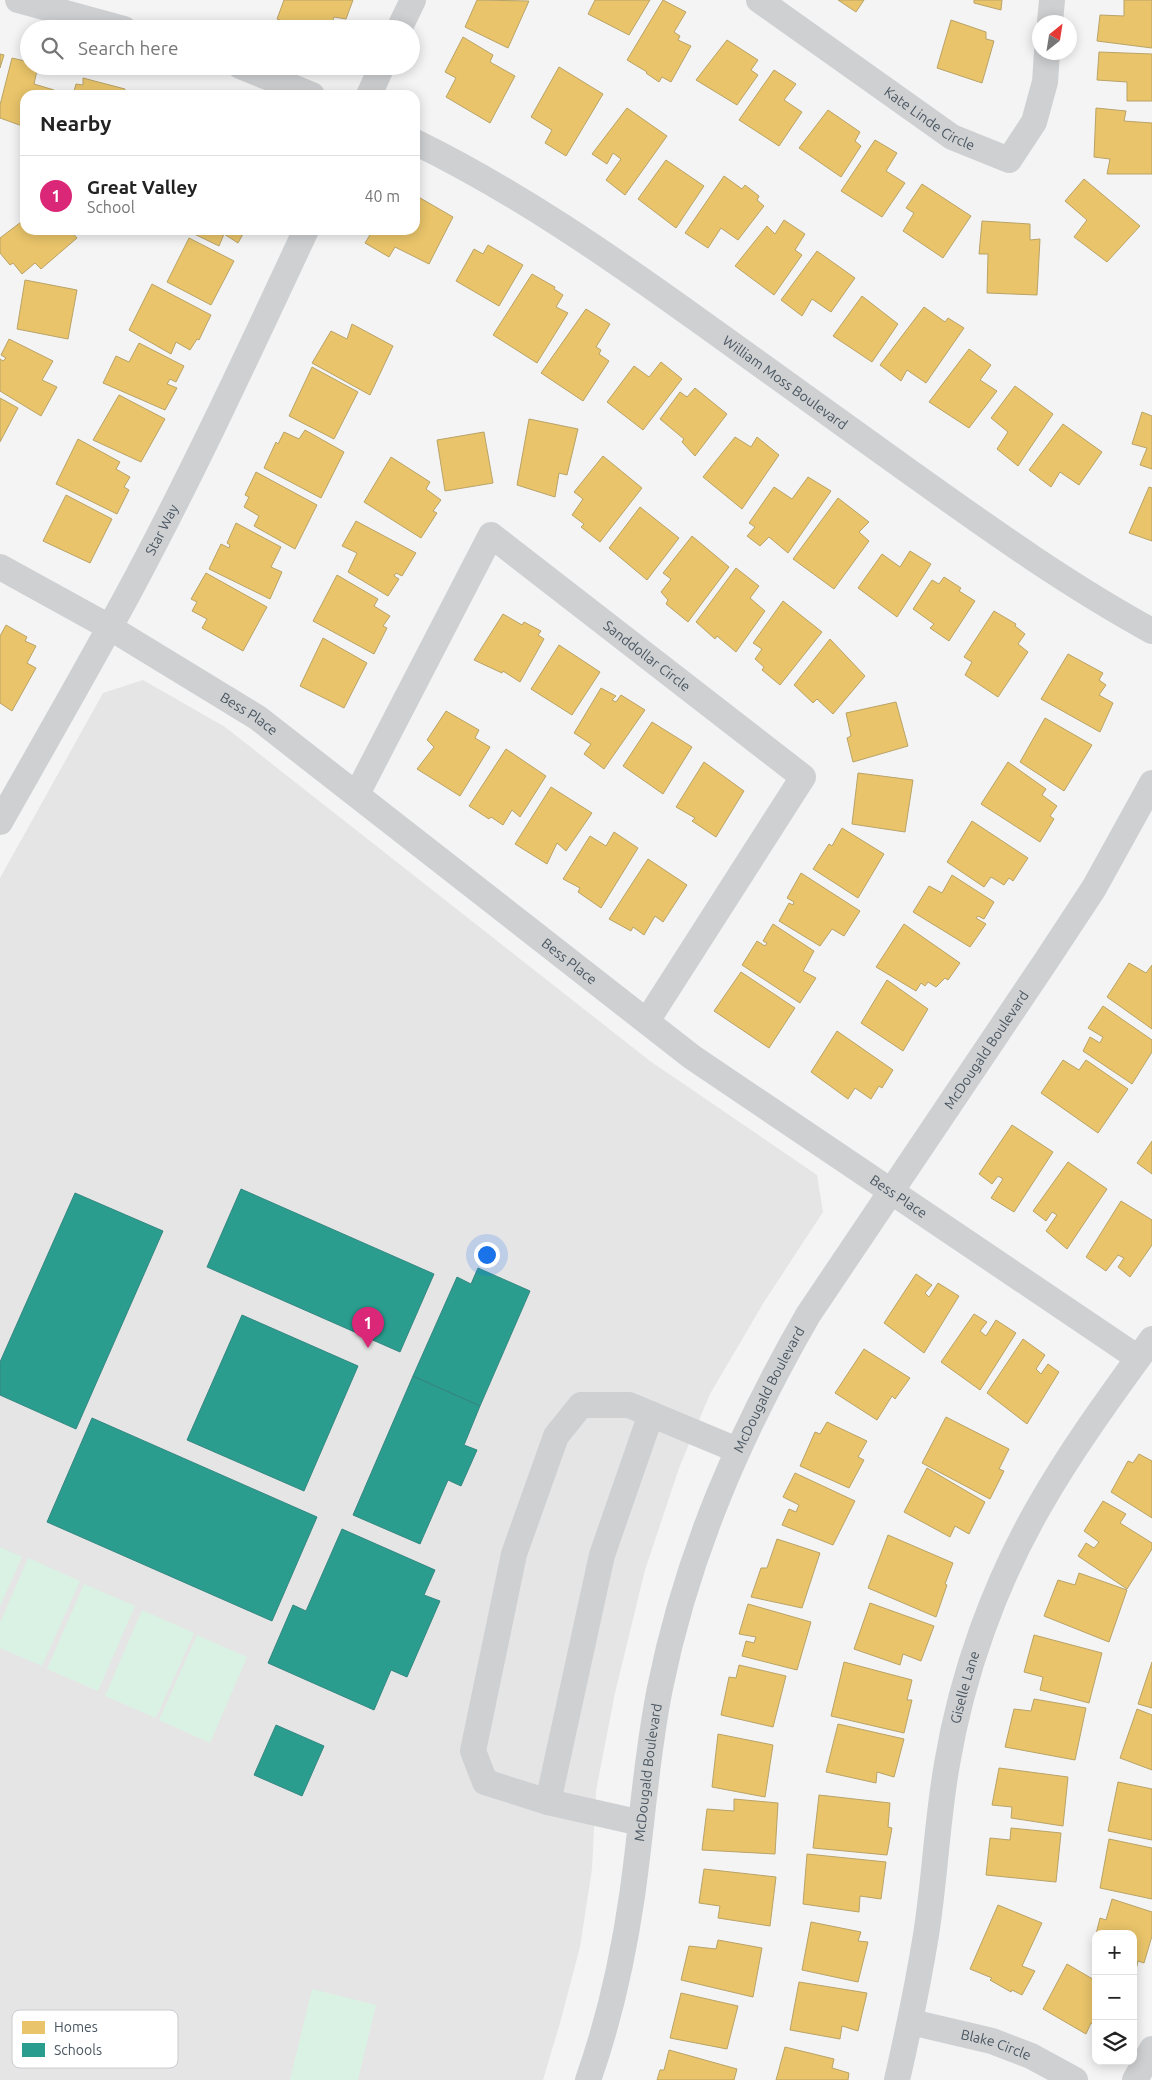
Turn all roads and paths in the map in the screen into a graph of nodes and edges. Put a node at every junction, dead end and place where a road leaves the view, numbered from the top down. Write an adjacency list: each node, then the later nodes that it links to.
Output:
1 (18, 0): 6 (street)
2 (412, 0): 7 (street)
3 (759, 0): 8 (street, Kate Linde Circle)
4 (1052, 0): 5 (street)
5 (1051, 15)
6 (91, 20)
7 (403, 20)
8 (1047, 60)
9 (262, 75): 11 (street)
10 (378, 75): 12 (street)
11 (300, 90)
12 (371, 90)
13 (420, 145): 17 (street, William Moss Boulevard)
14 (304, 235): 16 (street, Star Way)
15 (0, 567): 16 (street, Bess Place)
16 (109, 627): 19 (street, Bess Place); 20 (street, Star Way)
17 (1152, 632)
18 (1152, 783): 22 (street, McDougald Boulevard)
19 (357, 794): 21 (street, Bess Place); 21 (street, Sanddollar Circle)
20 (0, 822)
21 (647, 1021): 22 (street, Bess Place)
22 (891, 1192): 23 (street, Bess Place); 25 (street, McDougald Boulevard)
23 (1145, 1348): 28 (street, Giselle Lane)
24 (651, 1414): 25 (street); 26 (street); 26 (street)
25 (737, 1450): 27 (street, McDougald Boulevard)
26 (548, 1802): 27 (street)
27 (641, 1823): 30 (street, McDougald Boulevard)
28 (910, 2022): 31 (street, Giselle Lane); 32 (street, Blake Circle)
29 (1152, 2049): 33 (street)
30 (588, 2080)
31 (896, 2080)
32 (1075, 2080)
33 (1135, 2080)

